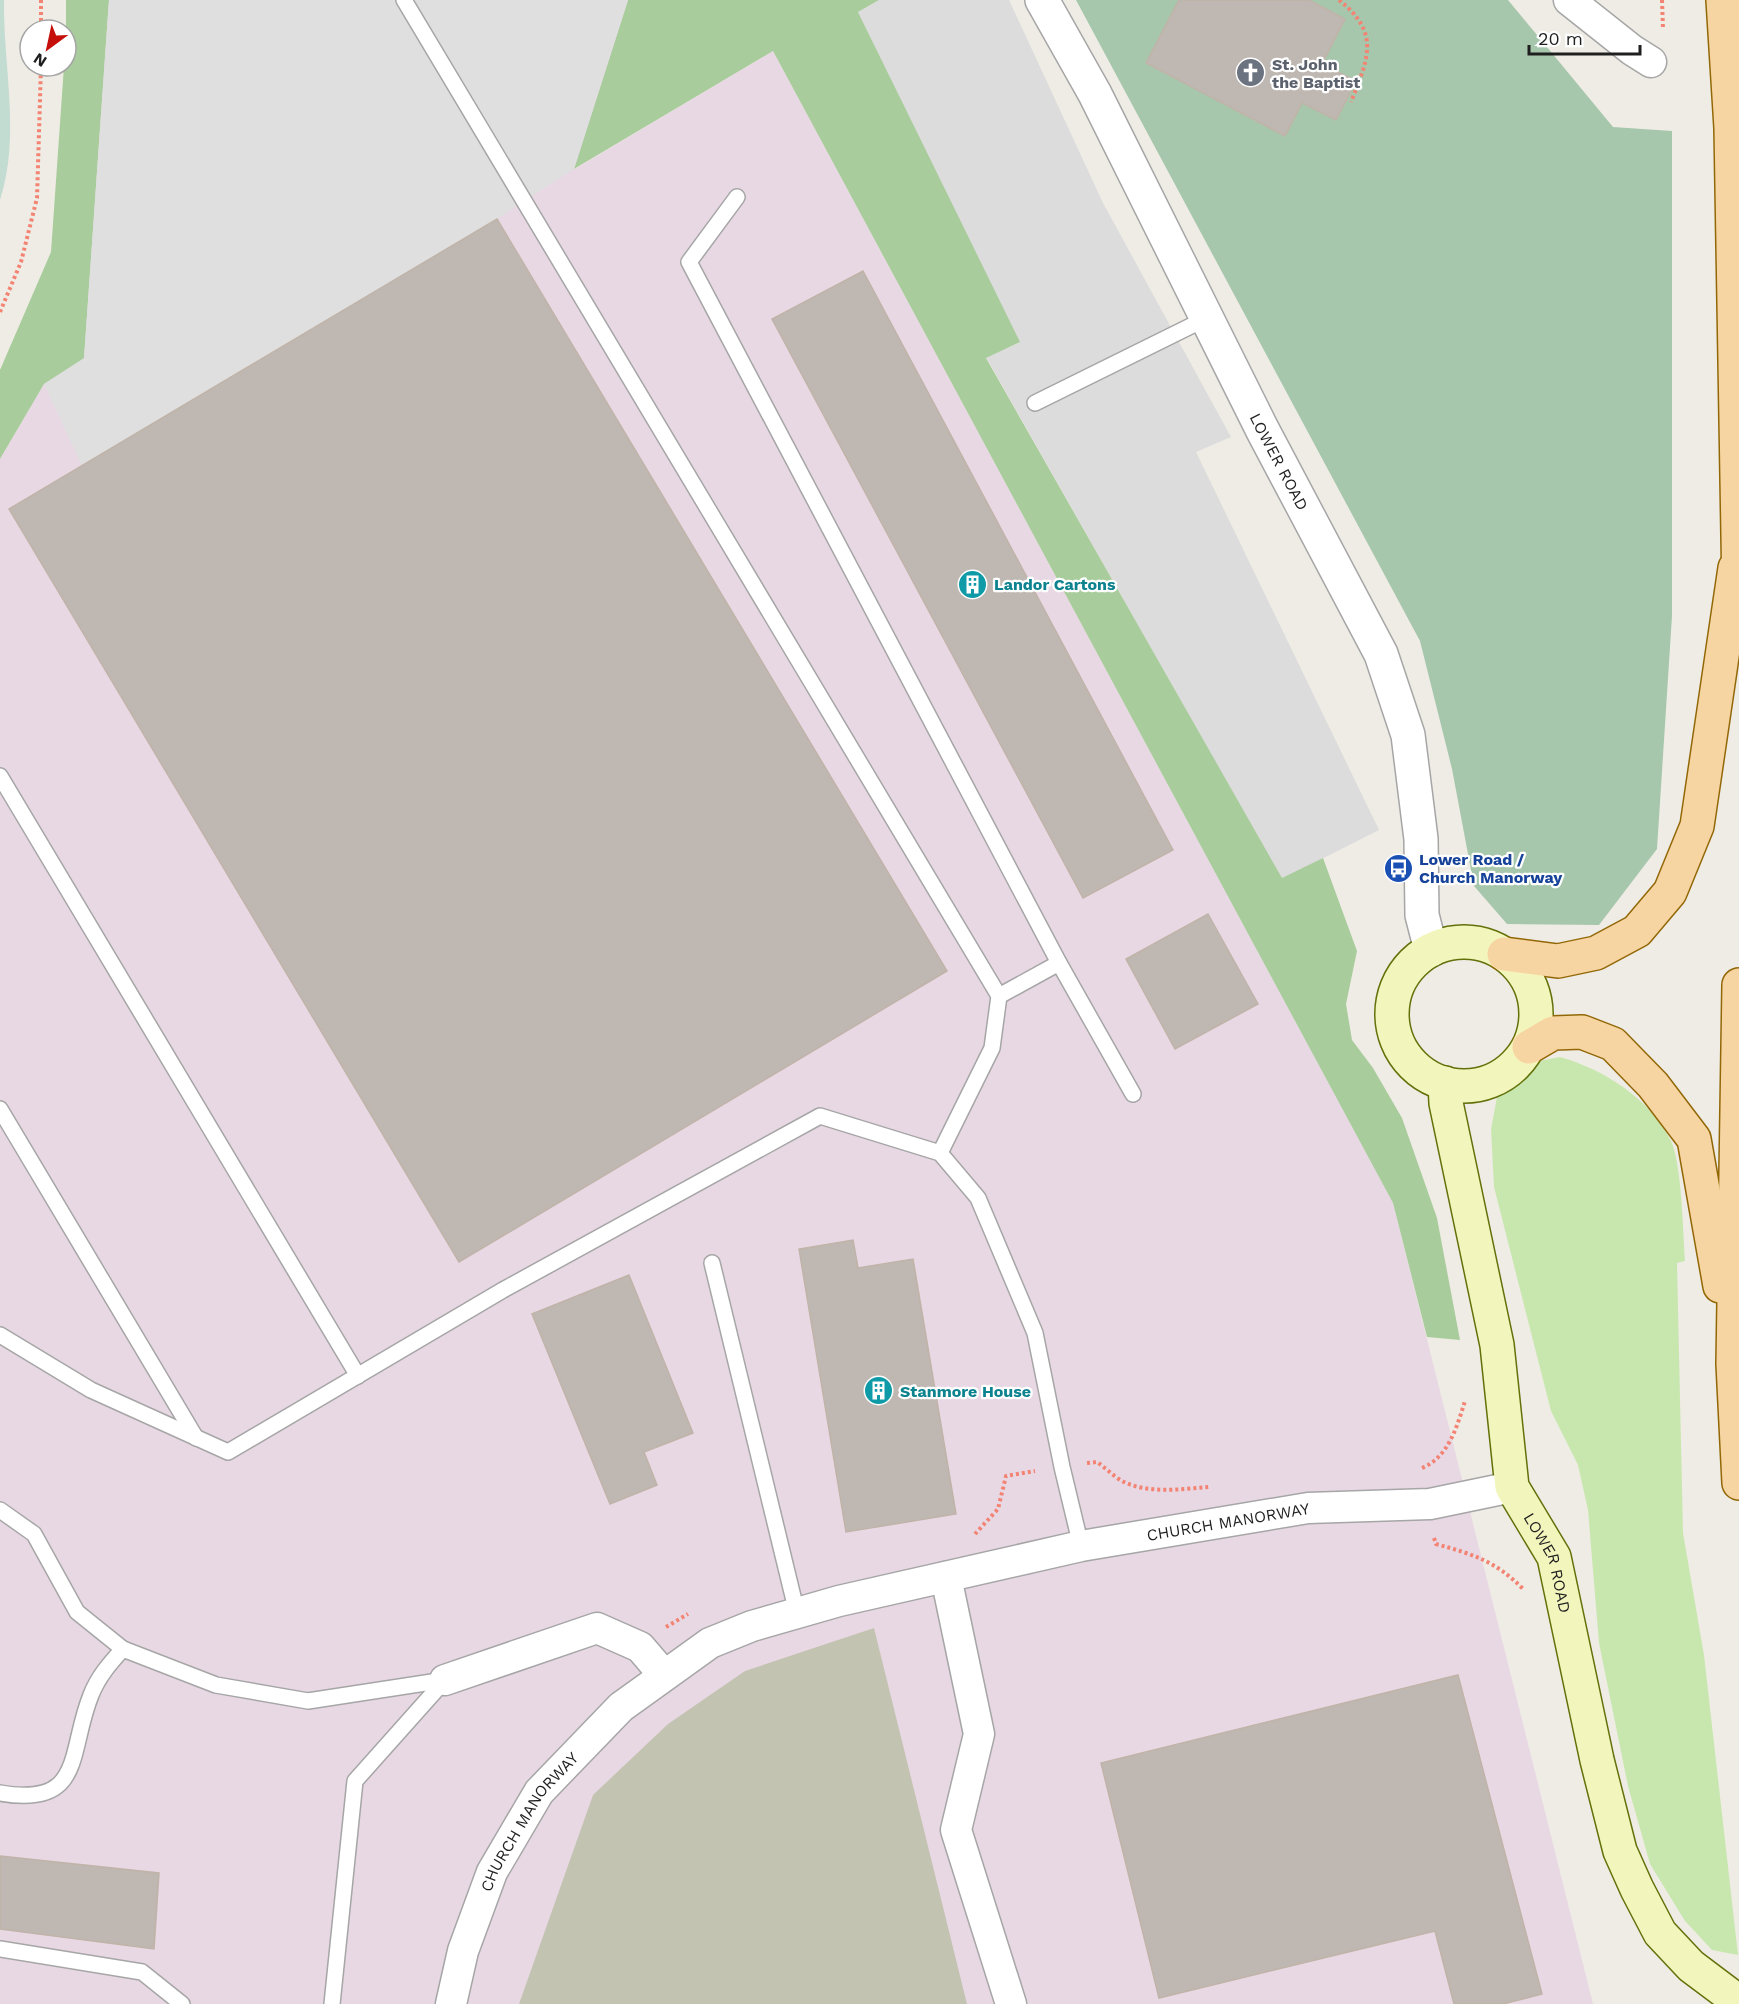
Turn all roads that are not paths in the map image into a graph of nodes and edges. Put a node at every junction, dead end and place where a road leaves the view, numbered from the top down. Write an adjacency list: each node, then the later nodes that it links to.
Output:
1 (404, 0): 16 (lane)
2 (1042, 0): 7 (street, LOWER ROAD)
3 (1569, 0): 5 (street)
4 (1723, 0): 9 (main road)
5 (1651, 62)
6 (737, 196): 14 (lane)
7 (1207, 318): 8 (lane); 12 (street, LOWER ROAD)
8 (1035, 403)
9 (1737, 551): 10 (main road); 13 (main road)
10 (1739, 593)
11 (0, 776): 25 (lane)
12 (1431, 950): 13 (main road); 18 (main road)
13 (1504, 954): 17 (main road)
14 (1059, 963): 16 (lane); 19 (lane)
15 (1739, 985): 24 (main road)
16 (999, 996): 21 (lane)
17 (1529, 1047): 18 (main road); 24 (main road)
18 (1445, 1083): 28 (main road, LOWER ROAD)
19 (1133, 1094)
20 (0, 1109): 26 (lane)
21 (940, 1153): 25 (lane); 30 (lane)
22 (712, 1263): 32 (lane)
23 (0, 1335): 26 (lane)
24 (1733, 1364): 27 (main road)
25 (358, 1376): 26 (lane)
26 (196, 1438)
27 (1739, 1484)
28 (1512, 1487): 30 (street, CHURCH MANORWAY); 38 (main road, LOWER ROAD)
29 (0, 1510): 33 (lane)
30 (1081, 1546): 31 (street, CHURCH MANORWAY)
31 (946, 1577): 32 (street, CHURCH MANORWAY); 42 (street)
32 (797, 1613): 34 (street, CHURCH MANORWAY)
33 (123, 1649): 35 (lane); 36 (lane)
34 (664, 1675): 35 (street); 41 (street, CHURCH MANORWAY)
35 (445, 1680): 40 (lane)
36 (0, 1793)
37 (0, 1949): 39 (lane)
38 (1739, 2002)
39 (182, 2004)
40 (332, 2004)
41 (451, 2004)
42 (1011, 2004)

